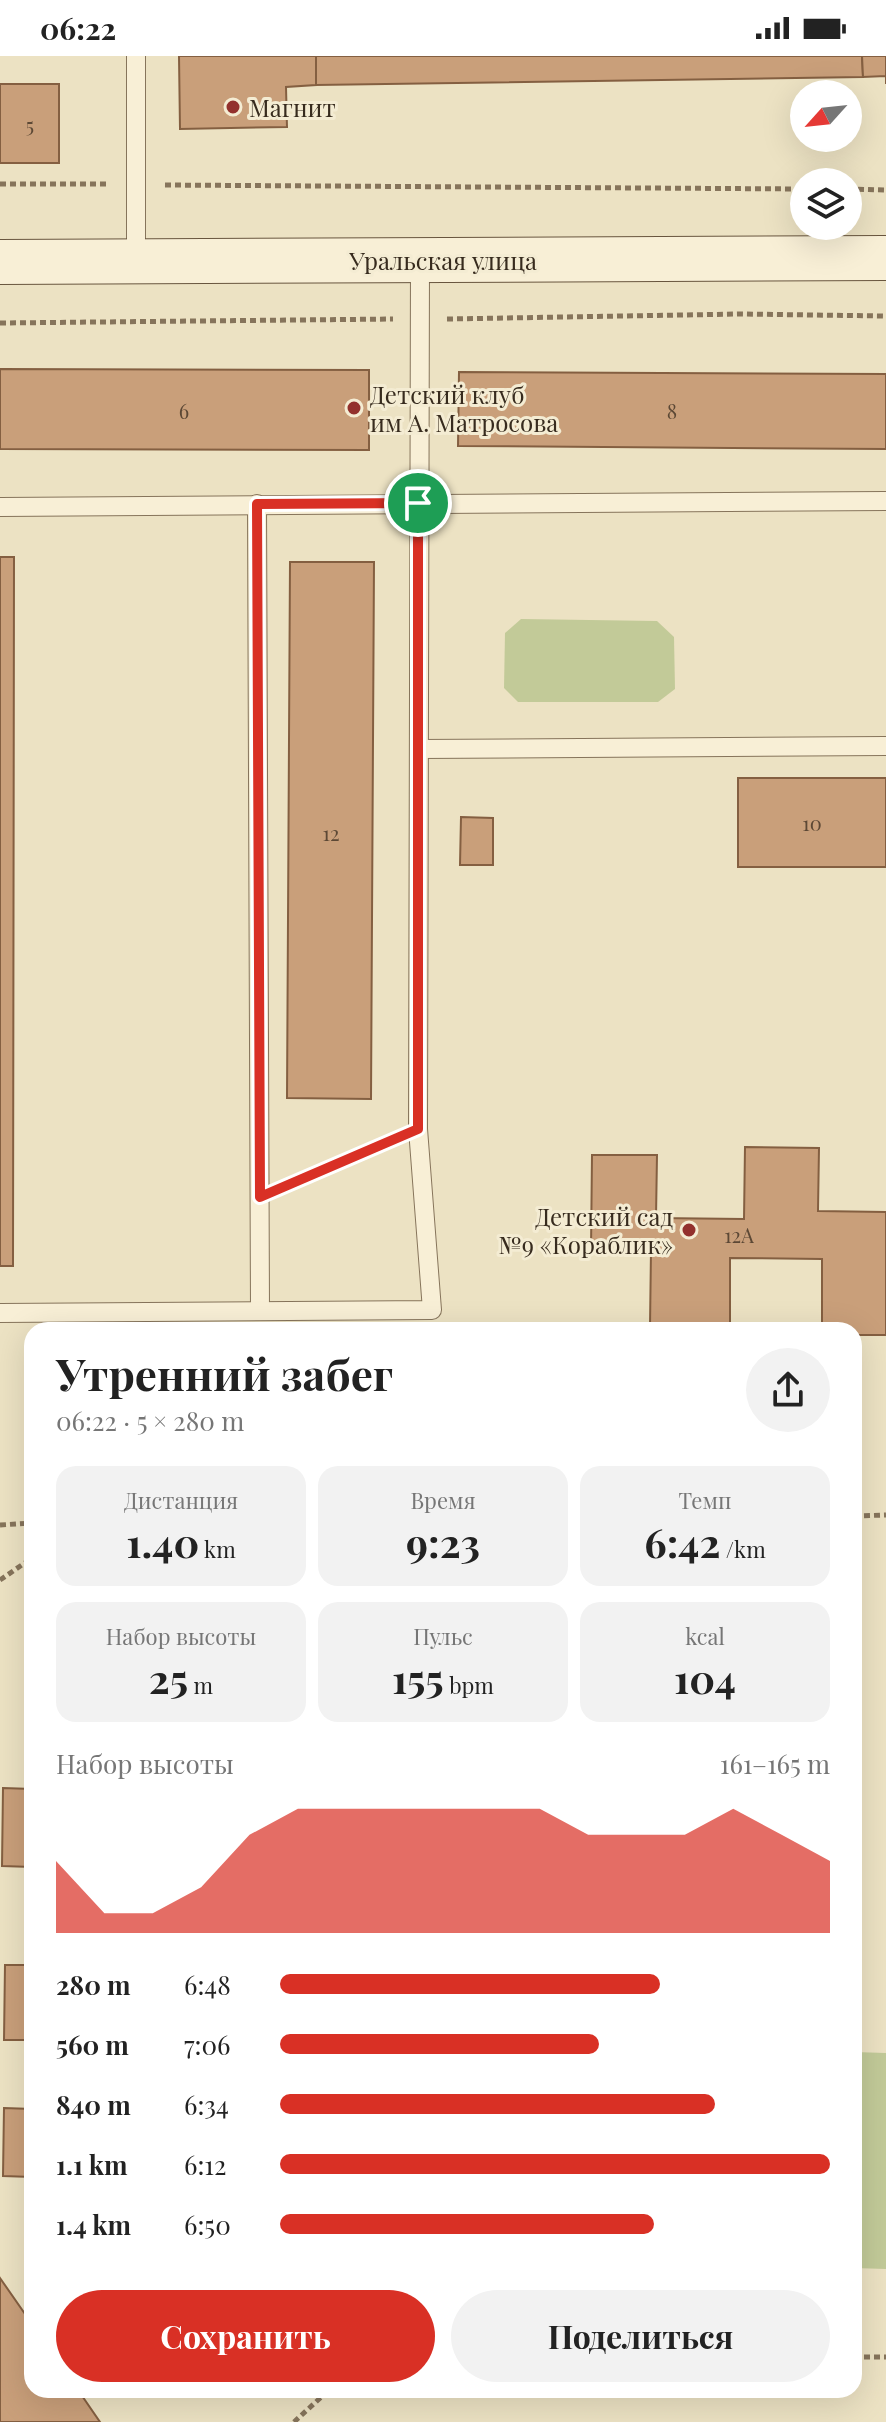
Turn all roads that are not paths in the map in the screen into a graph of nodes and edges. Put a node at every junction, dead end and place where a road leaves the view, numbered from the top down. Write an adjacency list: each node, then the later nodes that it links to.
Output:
1 (136, 56): 4 (lane)
2 (886, 258): 3 (street, Уральская улица)
3 (420, 260): 4 (street, Уральская улица); 7 (lane)
4 (136, 261): 5 (street, Уральская улица)
5 (0, 262)
6 (886, 501): 7 (lane)
7 (418, 503): 8 (lane); 11 (lane)
8 (257, 504): 9 (lane); 12 (lane)
9 (0, 507)
10 (886, 746): 11 (lane)
11 (419, 749): 12 (lane)
12 (260, 1311): 13 (lane)
13 (0, 1313)

